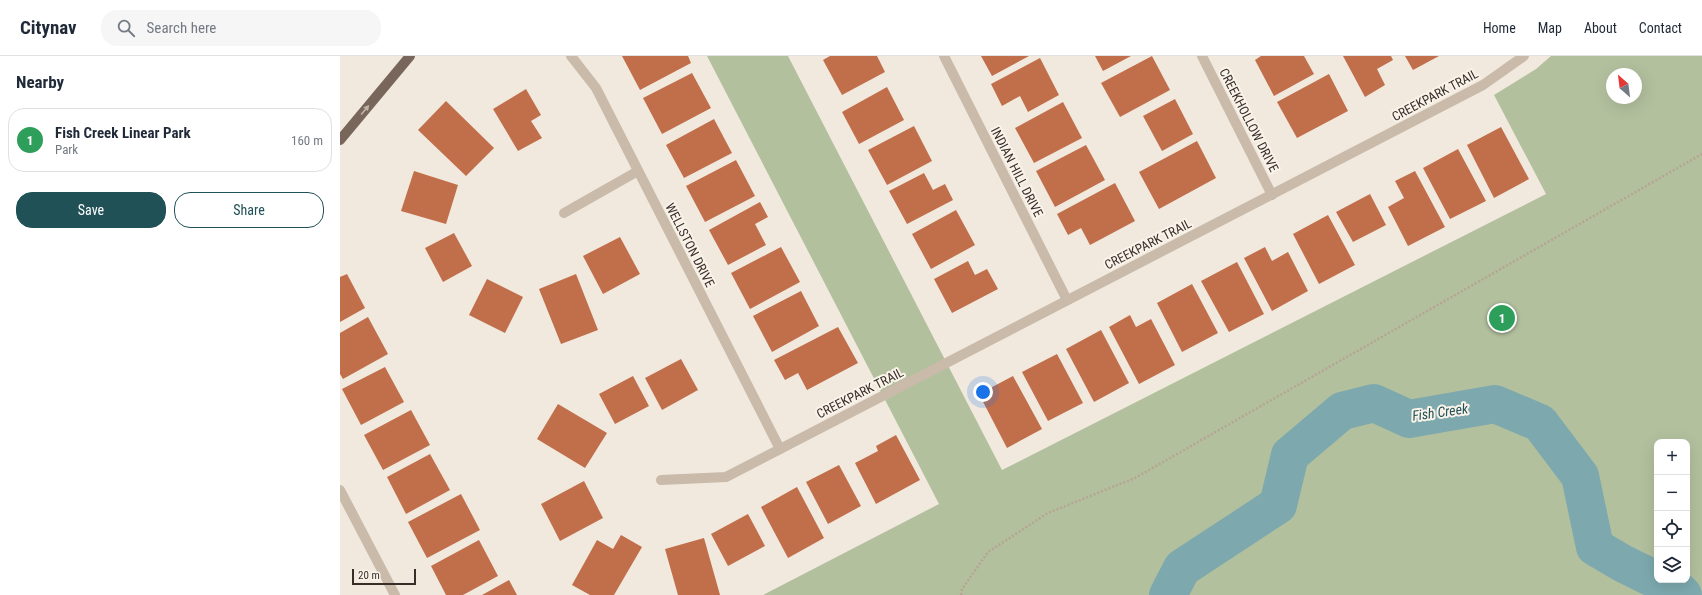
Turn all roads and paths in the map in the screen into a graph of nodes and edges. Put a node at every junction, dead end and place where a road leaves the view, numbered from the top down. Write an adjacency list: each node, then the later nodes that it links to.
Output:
1 (410, 56): 6 (main road, one-way to 1)
2 (571, 56): 8 (street, WELLSTON DRIVE)
3 (944, 56): 11 (street, INDIAN HILL DRIVE)
4 (1202, 56): 9 (street, CREEKHOLLOW DRIVE)
5 (1524, 56): 9 (street, CREEKPARK TRAIL)
6 (340, 140)
7 (1702, 154): 16 (path)
8 (638, 171): 10 (street); 12 (street, WELLSTON DRIVE)
9 (1272, 195): 11 (street, CREEKPARK TRAIL)
10 (564, 213)
11 (1068, 300): 12 (street, CREEKPARK TRAIL)
12 (780, 449): 13 (street, CREEKPARK TRAIL)
13 (661, 480)
14 (340, 490): 15 (street)
15 (395, 595)
16 (961, 595)

